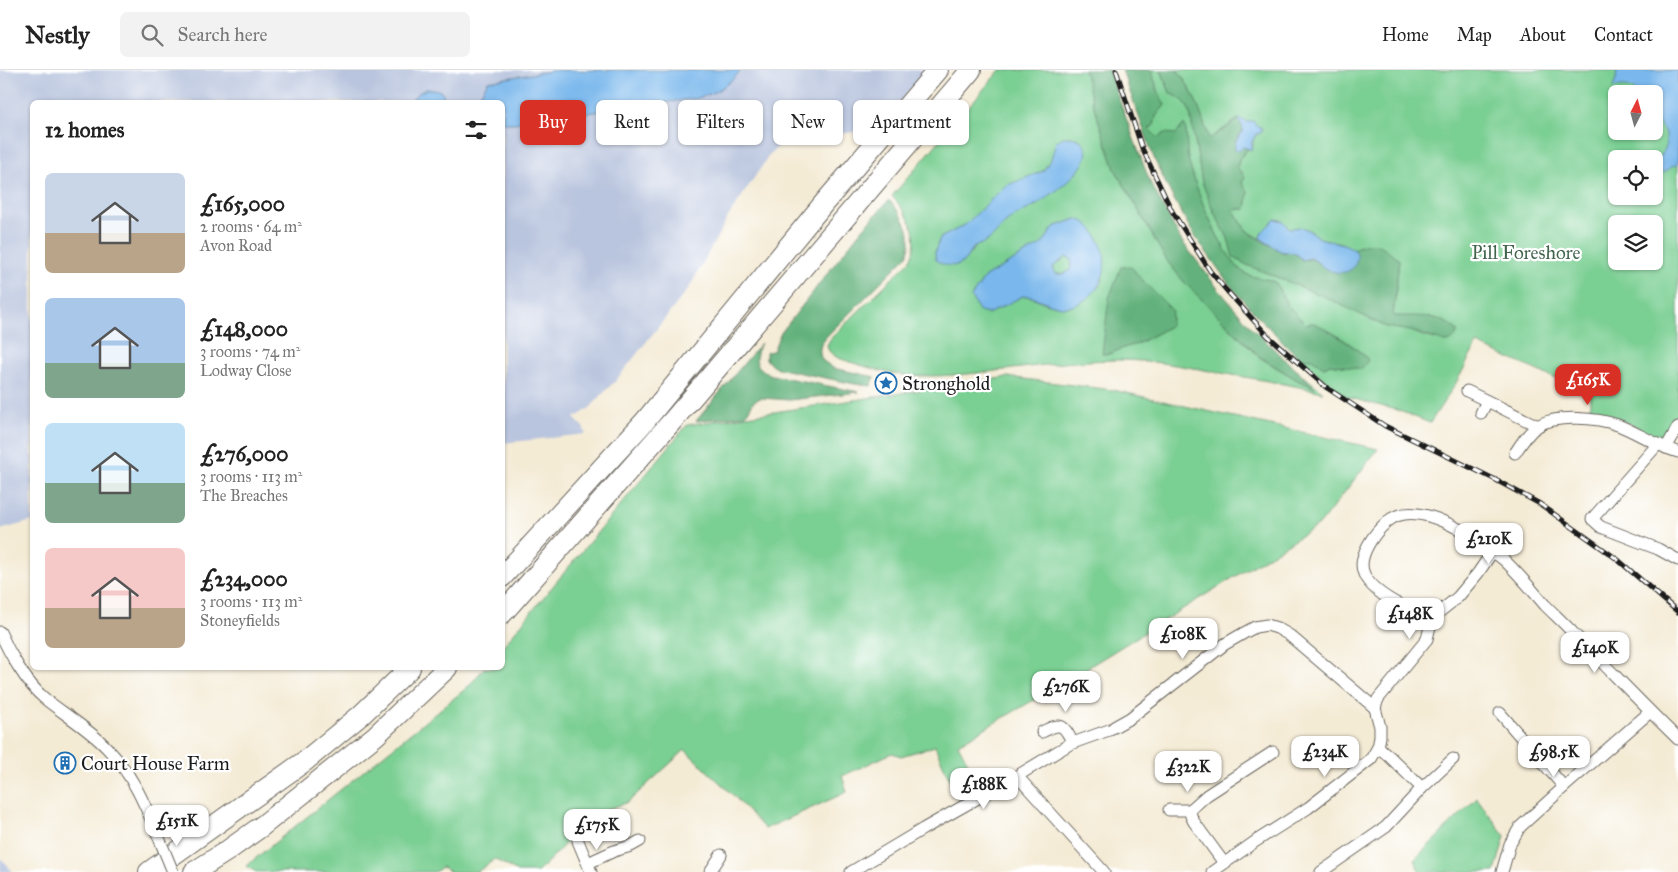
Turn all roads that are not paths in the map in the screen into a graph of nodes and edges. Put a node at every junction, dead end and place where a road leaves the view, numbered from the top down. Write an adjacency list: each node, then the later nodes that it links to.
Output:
1 (938, 70): 13 (highway)
2 (971, 70): 14 (highway)
3 (1466, 391): 4 (street)
4 (1487, 401): 5 (street); 6 (street)
5 (1481, 413)
6 (1538, 426): 8 (street); 10 (street)
7 (1678, 427): 8 (street)
8 (1662, 446): 9 (street); 12 (street)
9 (1678, 452)
10 (1516, 453)
11 (1493, 551): 15 (street); 15 (street); 20 (street)
12 (1678, 560)
13 (505, 574)
14 (505, 611)
15 (1432, 618): 19 (street)
16 (0, 632): 39 (street, bridge)
17 (408, 670): 38 (highway)
18 (445, 670): 40 (highway)
19 (1375, 708): 24 (street); 25 (street)
20 (1650, 712): 23 (street); 29 (street)
21 (1500, 713): 29 (street)
22 (1042, 732): 24 (street)
23 (1678, 739)
24 (1073, 743): 28 (street)
25 (1378, 747): 30 (street); 36 (street)
26 (1273, 752): 32 (street)
27 (1452, 758): 30 (street)
28 (1017, 776): 42 (street); 43 (street)
29 (1564, 786): 46 (street)
30 (1422, 788): 45 (street)
31 (1169, 810): 32 (street)
32 (1190, 810): 36 (street)
33 (578, 841): 37 (street)
34 (640, 841): 37 (street)
35 (721, 855): 41 (street)
36 (1224, 863): 44 (street)
37 (590, 868)
38 (149, 872)
39 (173, 872)
40 (194, 872)
41 (710, 872)
42 (851, 872)
43 (1104, 872)
44 (1212, 872)
45 (1320, 872)
46 (1502, 872)

